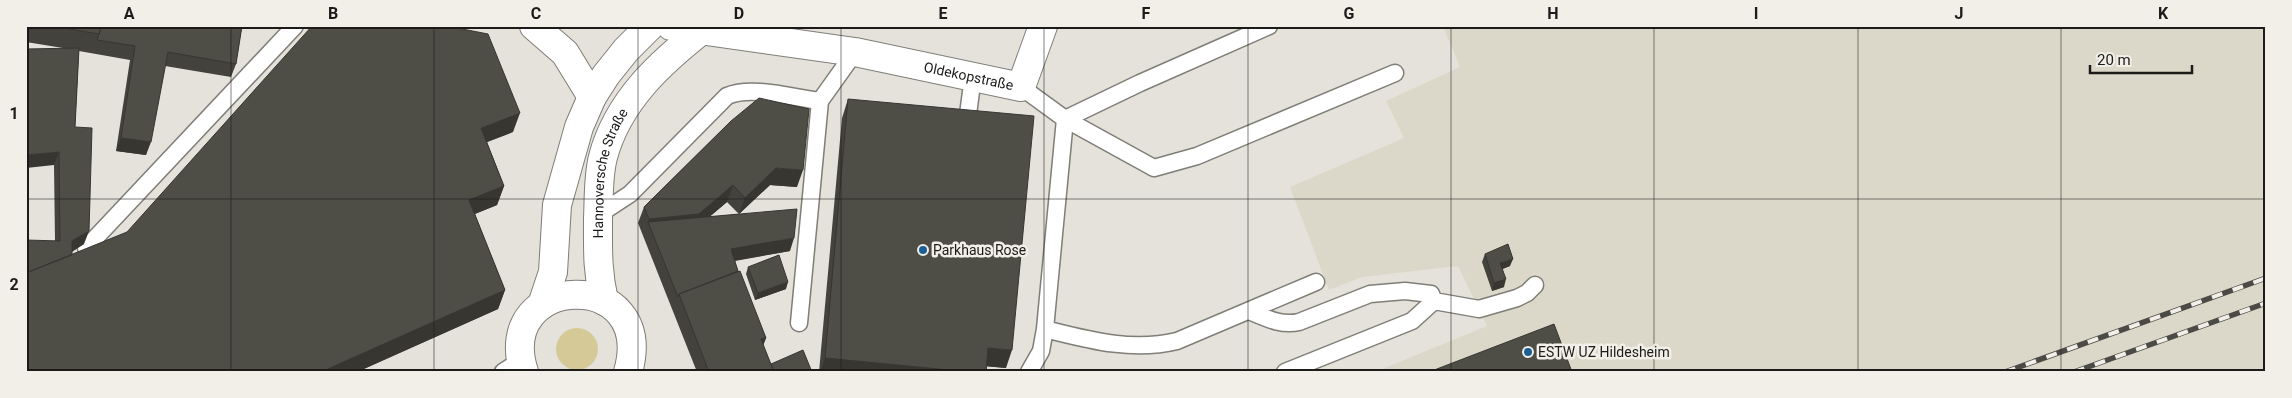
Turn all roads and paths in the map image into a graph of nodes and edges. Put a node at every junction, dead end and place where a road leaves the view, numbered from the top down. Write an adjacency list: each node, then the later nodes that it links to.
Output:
1 (295, 26): 20 (lane)
2 (534, 26): 15 (street)
3 (652, 26): 11 (street); 15 (street)
4 (671, 26): 8 (street)
5 (840, 26): 10 (street)
6 (1043, 26): 14 (street, Oldekopstraße)
7 (1268, 26): 17 (lane)
8 (705, 28): 9 (street, Oldekopstraße); 11 (street, Hannoversche Straße)
9 (758, 32): 10 (street, Oldekopstraße)
10 (855, 52): 13 (street, Oldekopstraße); 16 (lane)
11 (664, 62): 19 (street, Hannoversche Straße)
12 (1396, 73): 17 (lane)
13 (973, 77): 14 (street, Oldekopstraße); 18 (lane)
14 (1021, 87): 17 (lane)
15 (592, 97): 25 (street)
16 (820, 102): 19 (lane); 27 (lane)
17 (1065, 119): 28 (lane)
18 (966, 129)
19 (598, 215): 23 (street, Hannoversche Straße)
20 (86, 248)
21 (1316, 282): 26 (lane)
22 (1535, 285): 24 (lane)
23 (604, 301): 25 (street); 30 (street)
24 (1434, 301): 26 (lane); 32 (lane)
25 (542, 305): 29 (street)
26 (1249, 310): 28 (lane)
27 (799, 323)
28 (1045, 329): 31 (lane)
29 (516, 368)
30 (628, 372)
31 (1029, 372)
32 (1285, 372)

